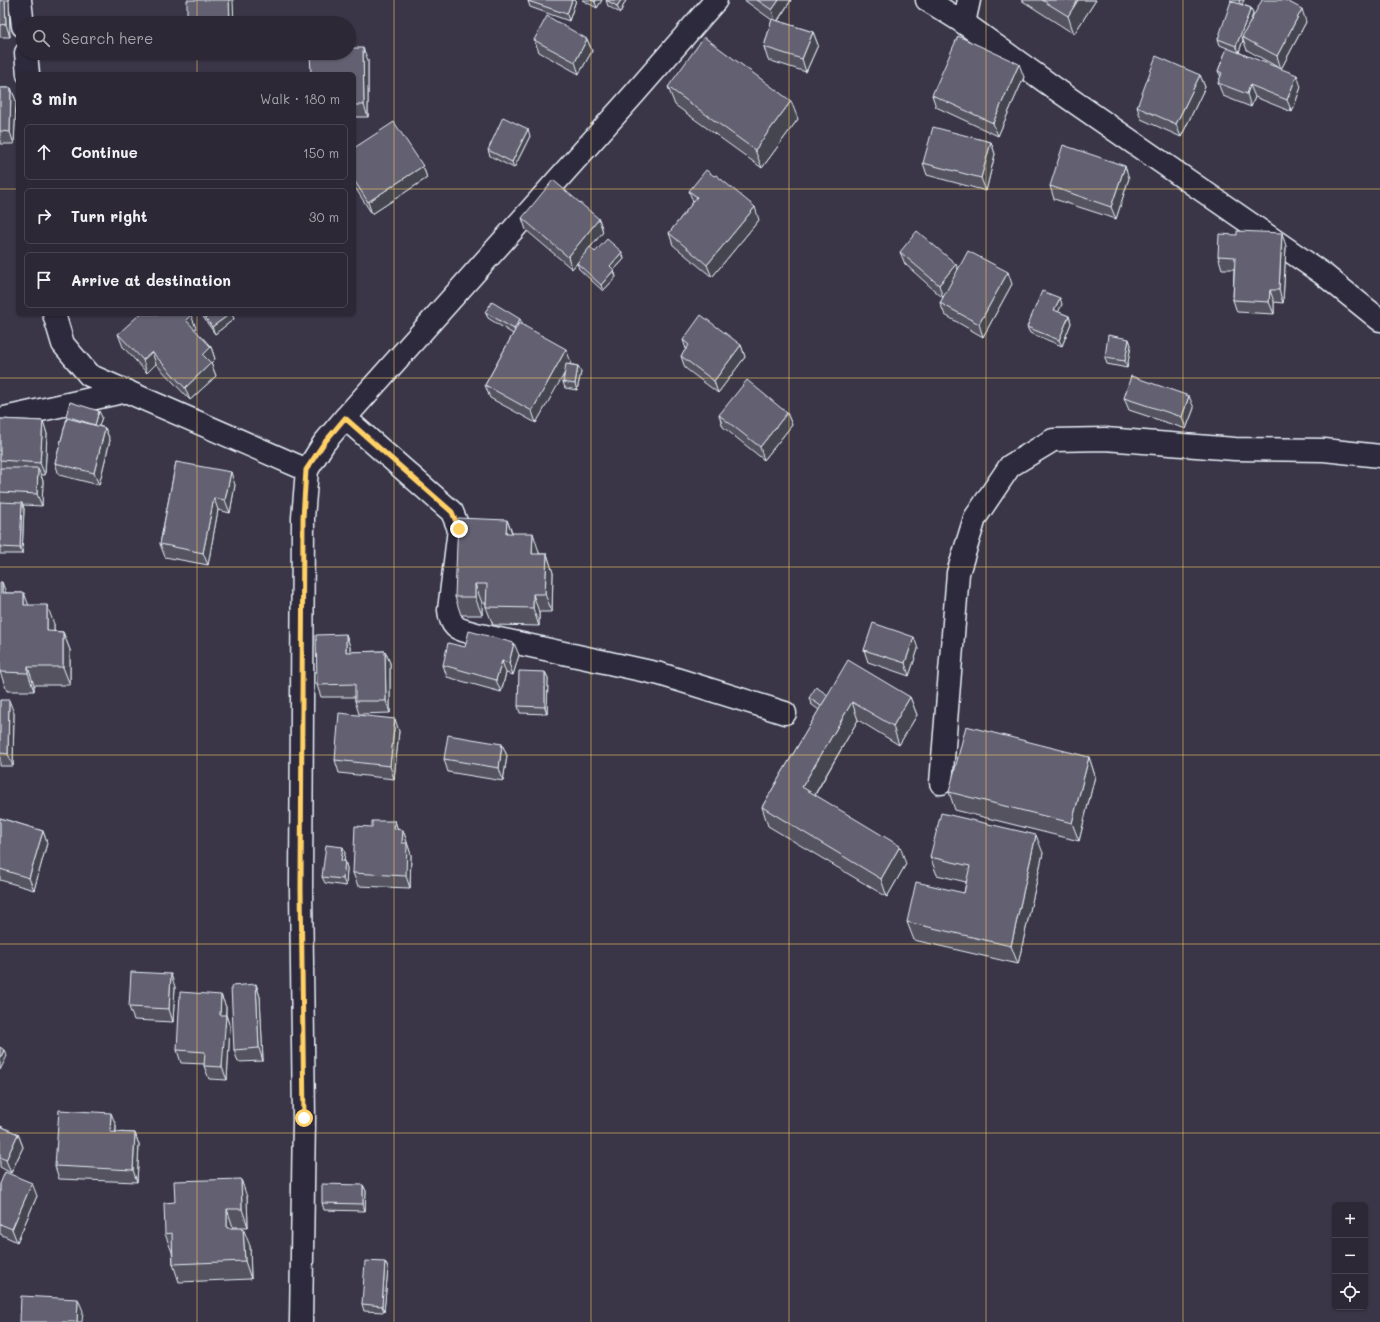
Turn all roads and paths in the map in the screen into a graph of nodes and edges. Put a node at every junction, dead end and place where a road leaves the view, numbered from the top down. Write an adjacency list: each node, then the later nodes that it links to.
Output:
1 (20, 0): 5 (street)
2 (716, 0): 12 (street)
3 (927, 0): 6 (street)
4 (969, 0): 6 (street)
5 (22, 16)
6 (964, 23): 10 (street)
7 (27, 60): 8 (street)
8 (28, 72)
9 (55, 316): 11 (street)
10 (1380, 320)
11 (127, 391): 13 (street); 15 (street)
12 (345, 418): 15 (street); 16 (street)
13 (0, 419)
14 (1380, 456): 17 (street)
15 (306, 470): 18 (street)
16 (785, 713)
17 (941, 783)
18 (301, 1322)

